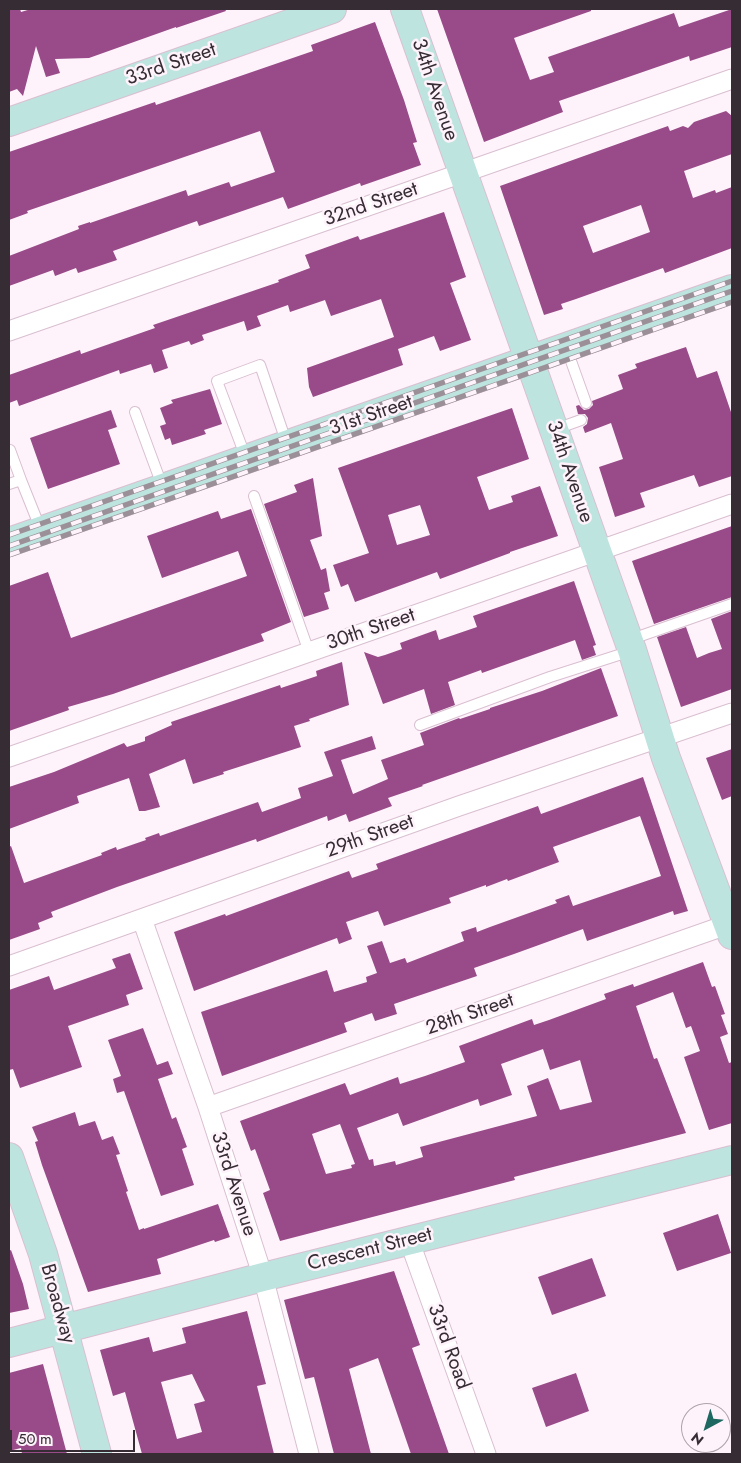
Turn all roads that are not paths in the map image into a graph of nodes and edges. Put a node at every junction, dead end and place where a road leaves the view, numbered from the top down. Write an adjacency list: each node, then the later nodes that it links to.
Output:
1 (332, 9): 4 (street, 33rd Street)
2 (405, 9): 5 (street, 34th Avenue)
3 (732, 78): 5 (street, 32nd Street)
4 (9, 122)
5 (463, 173): 7 (street, 32nd Street); 9 (street, 34th Avenue)
6 (732, 289): 8 (street, 31st Street)
7 (9, 331)
8 (566, 347): 9 (street, 31st Street); 10 (lane)
9 (529, 360): 13 (street, 34th Avenue); 14 (street, 31st Street)
10 (586, 403)
11 (136, 412): 19 (lane)
12 (581, 420): 13 (lane)
13 (554, 429): 24 (street, 34th Avenue)
14 (288, 445): 16 (street, 31st Street); 16 (lane)
15 (9, 451): 17 (lane)
16 (247, 459): 19 (street, 31st Street)
17 (21, 480): 18 (lane); 22 (lane)
18 (9, 484)
19 (164, 489): 22 (street, 31st Street)
20 (254, 496): 27 (lane)
21 (732, 504): 24 (street, 30th Street)
22 (42, 530): 23 (street, 31st Street)
23 (9, 542)
24 (597, 551): 26 (street, 34th Avenue); 27 (street, 30th Street)
25 (732, 604): 26 (lane)
26 (630, 645): 29 (lane); 30 (street, 34th Avenue)
27 (308, 652): 31 (street, 30th Street)
28 (732, 713): 30 (street, 29th Street)
29 (420, 725)
30 (660, 739): 32 (street, 29th Street); 33 (street, 34th Avenue)
31 (9, 756)
32 (142, 919): 34 (street, 29th Street); 35 (street, 33rd Avenue)
33 (731, 927): 35 (street, 28th Street)
34 (9, 966)
35 (208, 1107): 39 (street, 33rd Avenue)
36 (9, 1157): 40 (street, Broadway)
37 (732, 1160): 38 (street, Crescent Street)
38 (409, 1240): 39 (street, Crescent Street); 44 (street, 33rd Road)
39 (263, 1277): 40 (street, Crescent Street); 43 (street, 33rd Avenue)
40 (64, 1329): 41 (street, Crescent Street); 42 (street, Broadway)
41 (9, 1344)
42 (98, 1454)
43 (309, 1454)
44 (486, 1454)

